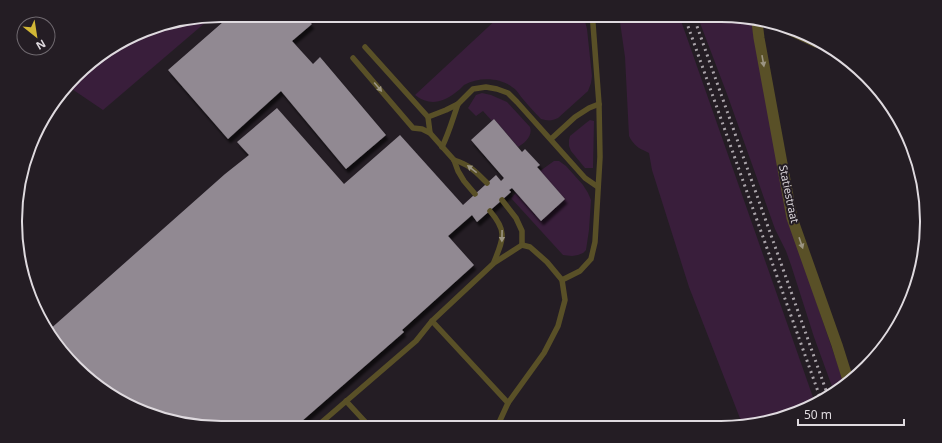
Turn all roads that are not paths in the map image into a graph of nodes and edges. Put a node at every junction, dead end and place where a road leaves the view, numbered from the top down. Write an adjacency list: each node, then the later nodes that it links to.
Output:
1 (594, 22): 6 (lane)
2 (757, 26): 21 (street, Statiestraat, one-way to 21)
3 (365, 47): 7 (lane)
4 (353, 58): 8 (lane, one-way to 8)
5 (458, 104): 7 (lane); 9 (lane); 10 (lane)
6 (599, 104): 9 (lane); 13 (lane)
7 (428, 117): 8 (lane)
8 (430, 133): 10 (lane)
9 (550, 139): 13 (lane)
10 (442, 147): 11 (lane)
11 (454, 160): 12 (lane, one-way to 11); 14 (lane)
12 (486, 183)
13 (598, 188): 19 (lane)
14 (475, 194)
15 (502, 200): 17 (lane)
16 (490, 211): 18 (lane, one-way to 18)
17 (522, 245): 18 (lane); 19 (lane)
18 (494, 263): 20 (lane)
19 (562, 280): 23 (lane)
20 (432, 321): 22 (lane); 23 (lane)
21 (847, 376)
22 (346, 401): 24 (lane); 25 (lane)
23 (508, 403): 26 (lane)
24 (323, 421)
25 (364, 421)
26 (500, 421)

